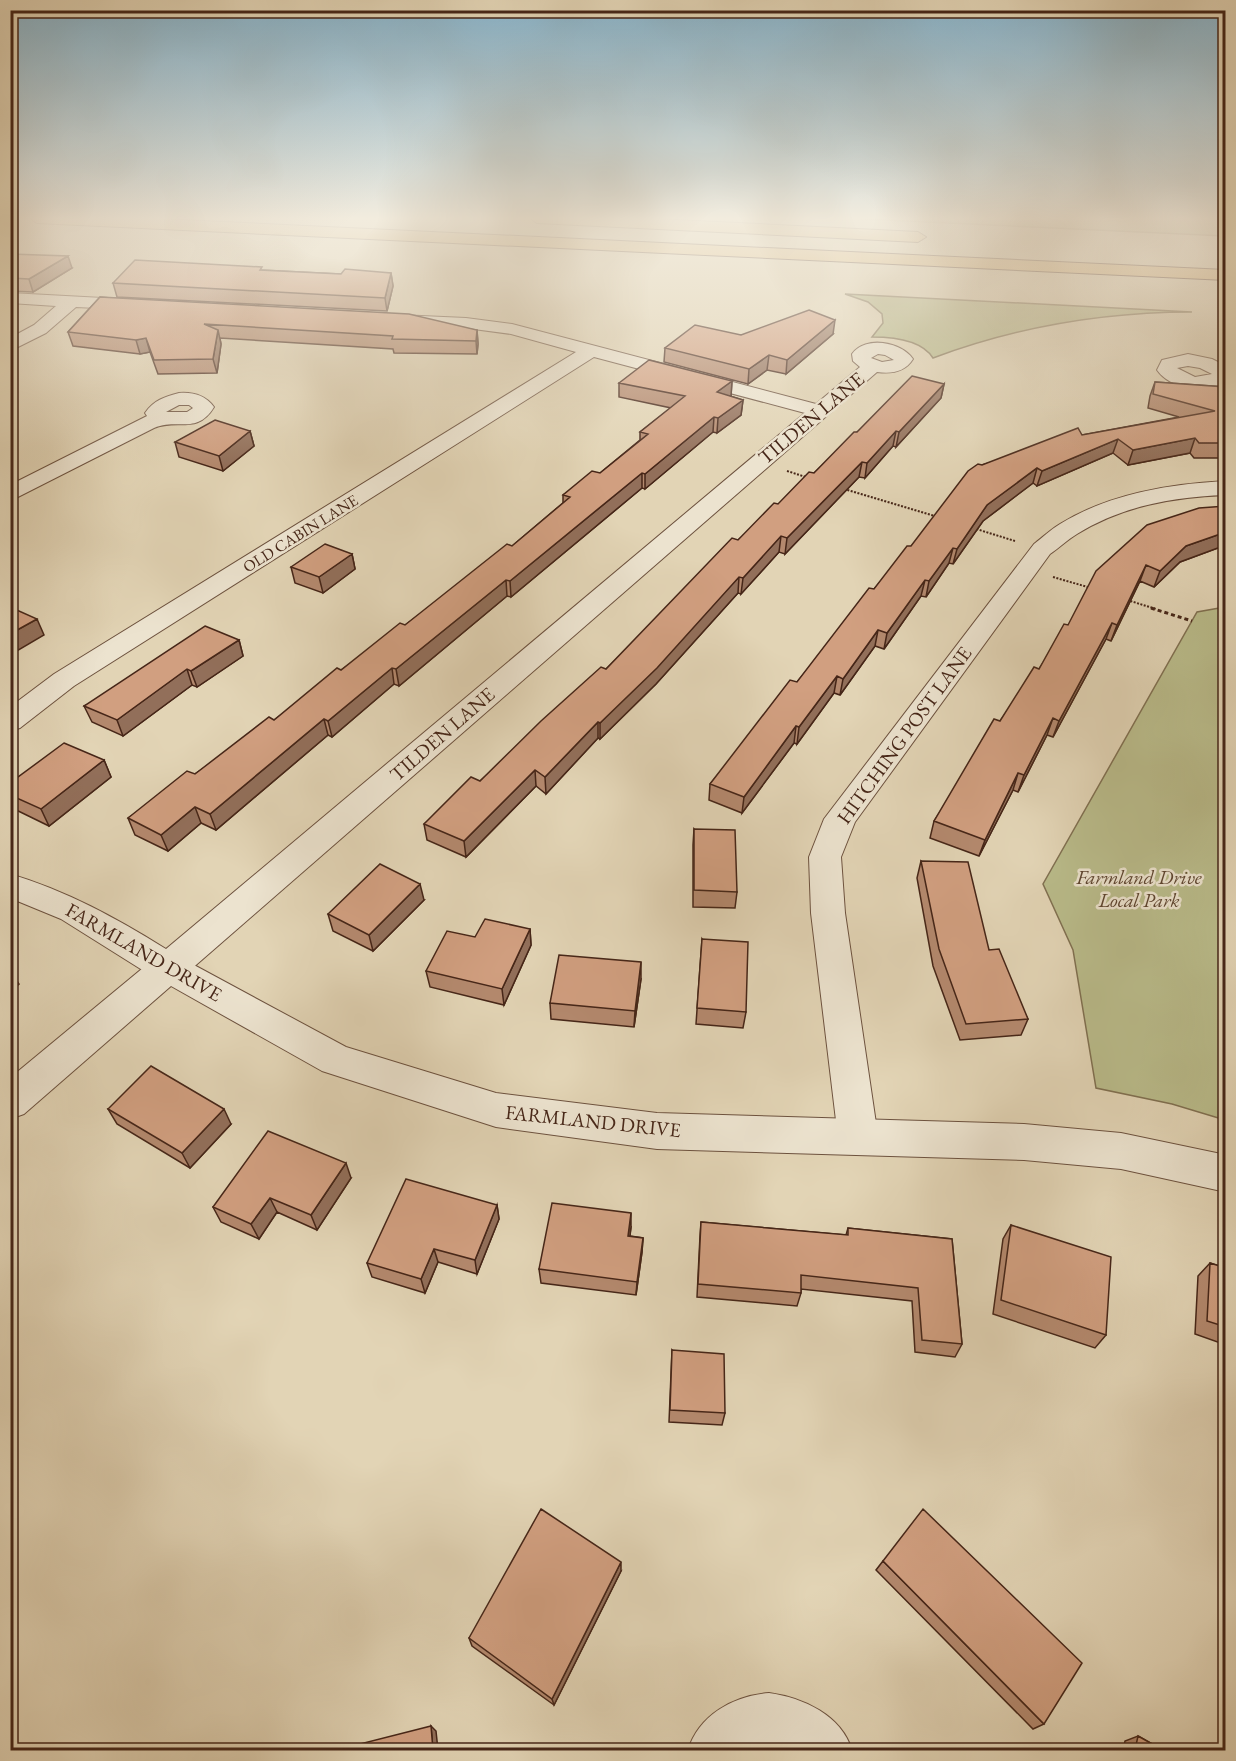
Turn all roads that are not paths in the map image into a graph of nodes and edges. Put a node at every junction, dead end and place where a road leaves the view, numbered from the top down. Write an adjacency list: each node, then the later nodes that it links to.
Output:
1 (55, 300): 2 (street)
2 (72, 301): 3 (street); 5 (street)
3 (155, 306)
4 (382, 319): 6 (street)
5 (10, 346)
6 (593, 349): 8 (street); 12 (street, OLD CABIN LANE)
7 (873, 366): 8 (street, TILDEN LANE)
8 (819, 411): 14 (street, TILDEN LANE)
9 (160, 419): 11 (street)
10 (1226, 488): 16 (street, HITCHING POST LANE)
11 (10, 494)
12 (10, 722)
13 (10, 886): 14 (street, FARMLAND DRIVE)
14 (168, 968): 15 (street, TILDEN LANE); 16 (street, FARMLAND DRIVE)
15 (10, 1102)
16 (858, 1137): 17 (street, FARMLAND DRIVE)
17 (1226, 1174)
18 (716, 1750): 19 (street)
19 (824, 1750)

